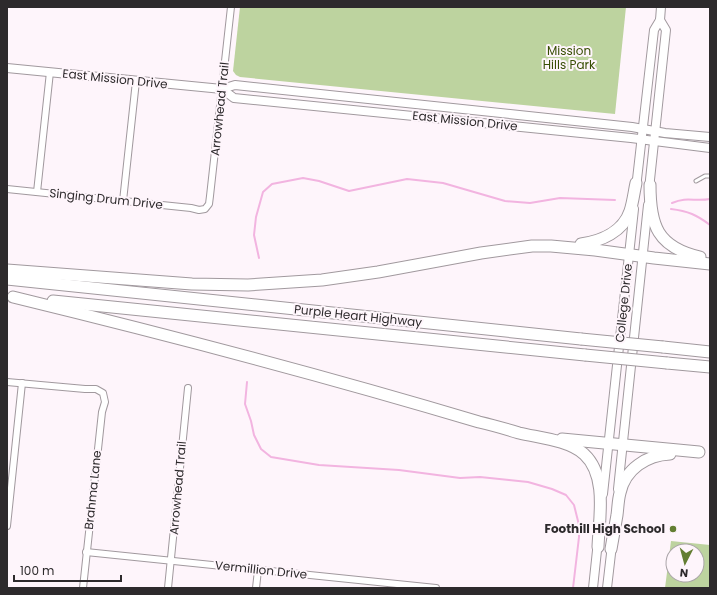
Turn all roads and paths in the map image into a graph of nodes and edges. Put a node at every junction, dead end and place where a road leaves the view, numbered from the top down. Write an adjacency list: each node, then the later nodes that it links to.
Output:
1 (231, 7): 7 (street, Arrowhead Trail)
2 (661, 7): 3 (street, College Drive)
3 (660, 20): 8 (street, College Drive); 9 (street, College Drive)
4 (7, 68): 5 (street, East Mission Drive)
5 (50, 72): 6 (street, East Mission Drive); 19 (street)
6 (136, 81): 7 (street, East Mission Drive); 20 (street)
7 (222, 90): 8 (street, East Mission Drive); 11 (street, East Mission Drive); 21 (street, Arrowhead Trail)
8 (642, 129): 9 (street, East Mission Drive); 11 (street, College Drive)
9 (655, 132): 10 (street, East Mission Drive); 12 (street, College Drive)
10 (710, 137)
11 (641, 140): 12 (street, East Mission Drive); 16 (street, College Drive)
12 (654, 142): 13 (street, East Mission Drive); 17 (street, College Drive)
13 (710, 148)
14 (710, 176): 15 (lane)
15 (696, 181)
16 (636, 183): 22 (highway); 23 (street, College Drive)
17 (650, 185): 24 (street, College Drive); 25 (highway)
18 (7, 189): 19 (street, Singing Drum Drive)
19 (38, 192): 20 (street, Singing Drum Drive)
20 (124, 201): 21 (street, Singing Drum Drive)
21 (205, 210)
22 (551, 246): 23 (highway); 27 (highway)
23 (629, 255): 24 (highway); 36 (street, College Drive)
24 (643, 256): 26 (highway); 37 (street, College Drive)
25 (710, 259)
26 (710, 264)
27 (7, 270)
28 (7, 279): 30 (highway, Purple Heart Highway, bridge)
29 (10, 296): 31 (highway, Purple Heart Highway, bridge); 35 (highway)
30 (710, 352)
31 (710, 367)
32 (7, 382): 33 (street)
33 (22, 383): 39 (street); 43 (street, Brahma Lane)
34 (188, 388): 44 (street, Arrowhead Trail)
35 (534, 436): 36 (highway); 41 (highway)
36 (609, 443): 37 (highway); 41 (street, College Drive)
37 (623, 444): 38 (highway); 42 (street, College Drive)
38 (705, 452): 42 (highway)
39 (10, 464): 40 (street)
40 (7, 526)
41 (598, 547): 51 (street, College Drive)
42 (611, 549): 52 (street, College Drive)
43 (86, 552): 44 (street, Vermillion Drive); 46 (street, Brahma Lane)
44 (171, 561): 45 (street, Vermillion Drive); 47 (street, Arrowhead Trail)
45 (258, 570): 48 (street); 49 (street, Vermillion Drive)
46 (82, 588)
47 (168, 588)
48 (256, 588)
49 (429, 588): 50 (street, Vermillion Drive)
50 (436, 588)
51 (593, 588)
52 (607, 588)

